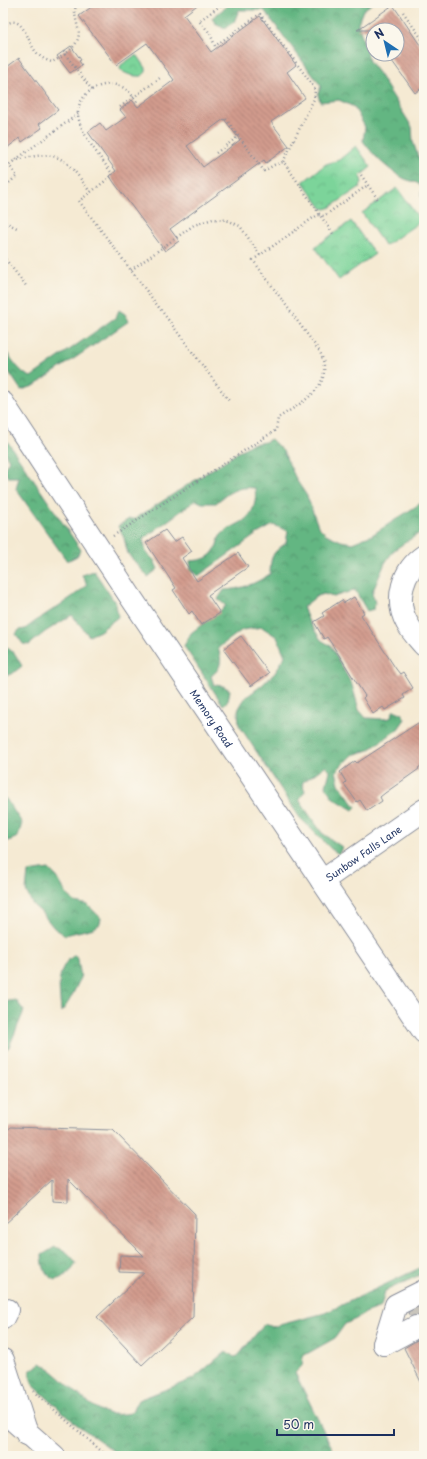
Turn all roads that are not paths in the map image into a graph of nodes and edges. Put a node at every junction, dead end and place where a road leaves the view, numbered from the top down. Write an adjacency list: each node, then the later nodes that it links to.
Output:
1 (3, 403): 5 (street, Memory Road)
2 (424, 556): 3 (street)
3 (424, 645)
4 (424, 810): 5 (street, Sunbow Falls Lane)
5 (322, 881): 6 (street, Memory Road)
6 (424, 1032)
7 (424, 1291): 10 (street)
8 (3, 1311): 9 (street)
9 (3, 1318)
10 (400, 1324)
11 (3, 1360): 13 (street)
12 (3, 1411): 13 (street)
13 (27, 1434): 14 (street)
14 (54, 1456)

